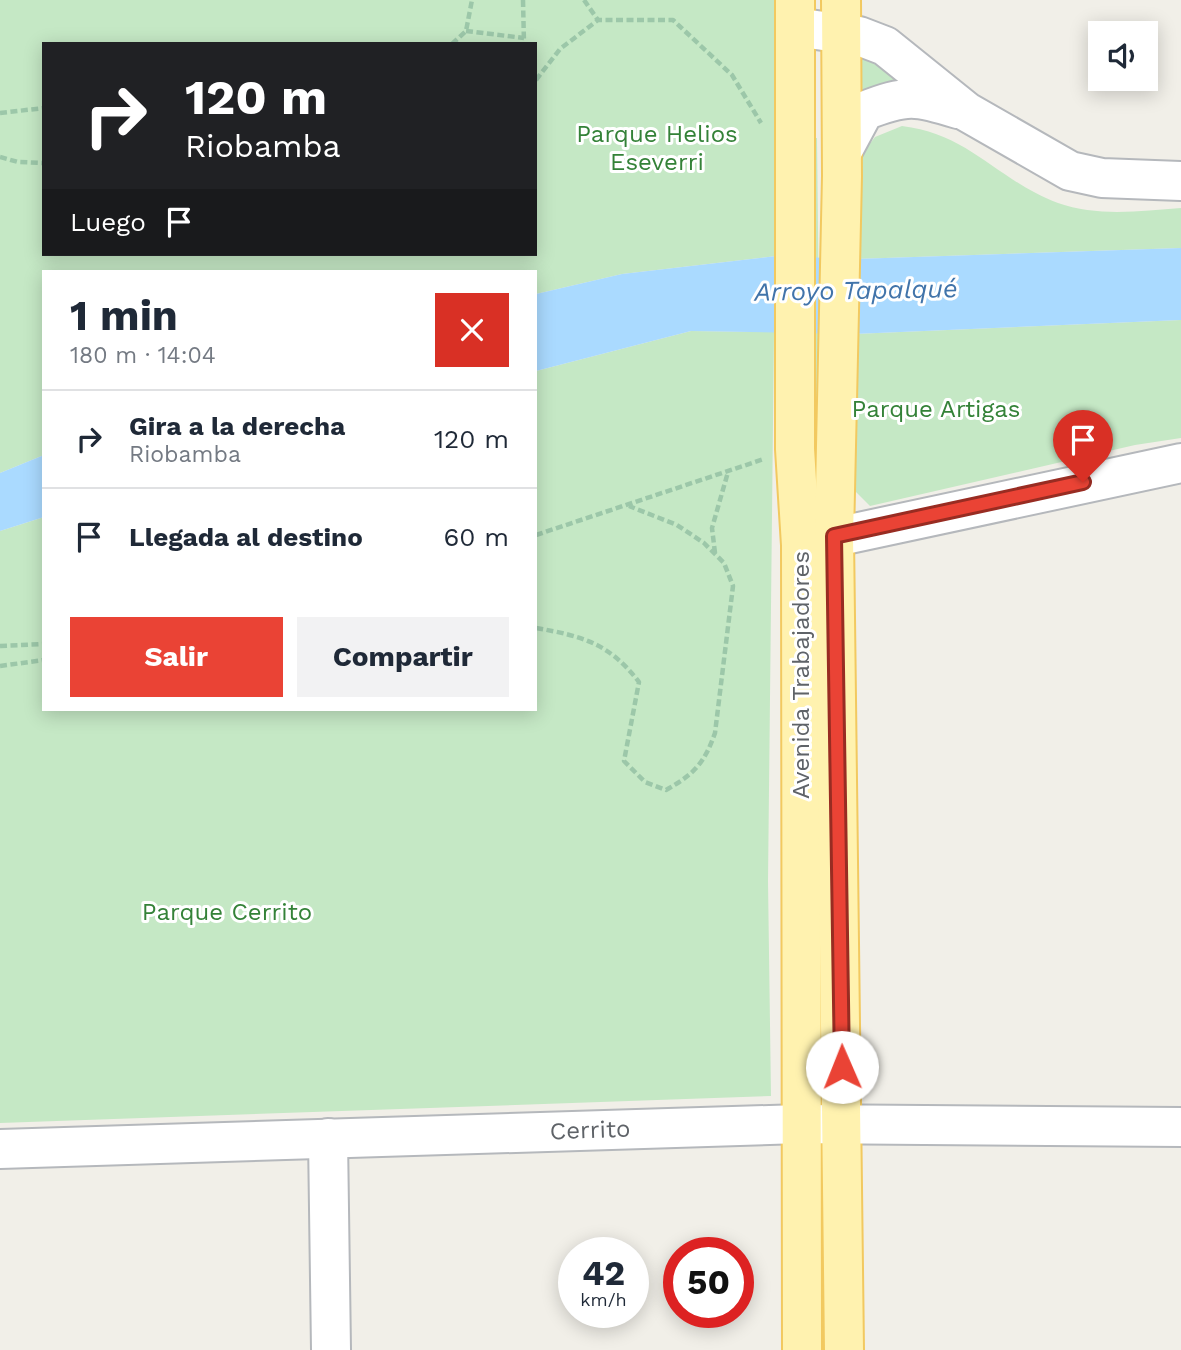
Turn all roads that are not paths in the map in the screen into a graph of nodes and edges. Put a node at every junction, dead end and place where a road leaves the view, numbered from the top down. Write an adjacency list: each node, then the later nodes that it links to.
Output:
1 (795, 14): 2 (street); 7 (main road, Avenida Trabajadores)
2 (841, 17): 3 (street); 4 (main road, Avenida Trabajadores)
3 (967, 112): 4 (street); 5 (street)
4 (842, 164): 7 (main road, Avenida Trabajadores)
5 (1181, 181)
6 (1181, 463): 7 (street)
7 (817, 540): 8 (main road, Avenida Trabajadores); 9 (main road, Avenida Trabajadores)
8 (843, 1123): 9 (street, Cerrito); 10 (street, Cerrito); 15 (main road, Avenida Trabajadores)
9 (800, 1124): 11 (street, Cerrito); 14 (main road, Avenida Trabajadores)
10 (1181, 1128)
11 (328, 1138): 12 (street, Cerrito); 13 (street)
12 (0, 1149)
13 (331, 1350)
14 (802, 1350)
15 (844, 1350)

